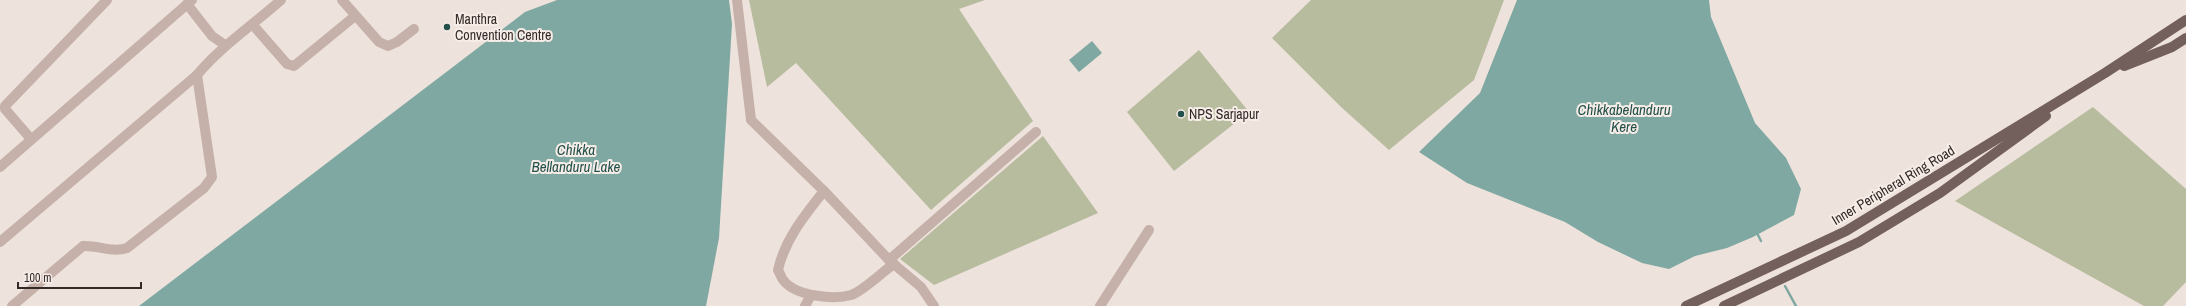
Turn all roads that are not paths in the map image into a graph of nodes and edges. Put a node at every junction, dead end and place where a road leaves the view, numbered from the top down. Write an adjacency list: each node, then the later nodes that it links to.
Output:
1 (106, 0): 15 (street)
2 (281, 0): 8 (street)
3 (342, 0): 6 (street)
4 (737, 0): 17 (street)
5 (189, 2): 11 (street); 15 (street)
6 (355, 16): 8 (street); 9 (street)
7 (2186, 20): 12 (main road, Inner Peripheral Ring Road)
8 (253, 25): 11 (street)
9 (414, 29)
10 (2186, 38): 12 (main road, Inner Peripheral Ring Road)
11 (225, 45): 13 (street)
12 (2105, 73): 26 (main road, Inner Peripheral Ring Road); 27 (main road, Inner Peripheral Ring Road)
13 (197, 76): 19 (street); 22 (street)
14 (1036, 132): 20 (street)
15 (31, 139): 16 (street)
16 (0, 167)
17 (824, 191): 20 (street); 21 (street)
18 (1149, 230): 25 (street)
19 (0, 242)
20 (891, 262): 21 (street); 24 (street)
21 (811, 295): 23 (street)
22 (12, 306)
23 (805, 306)
24 (934, 306)
25 (1100, 306)
26 (1686, 306)
27 (1724, 306)

